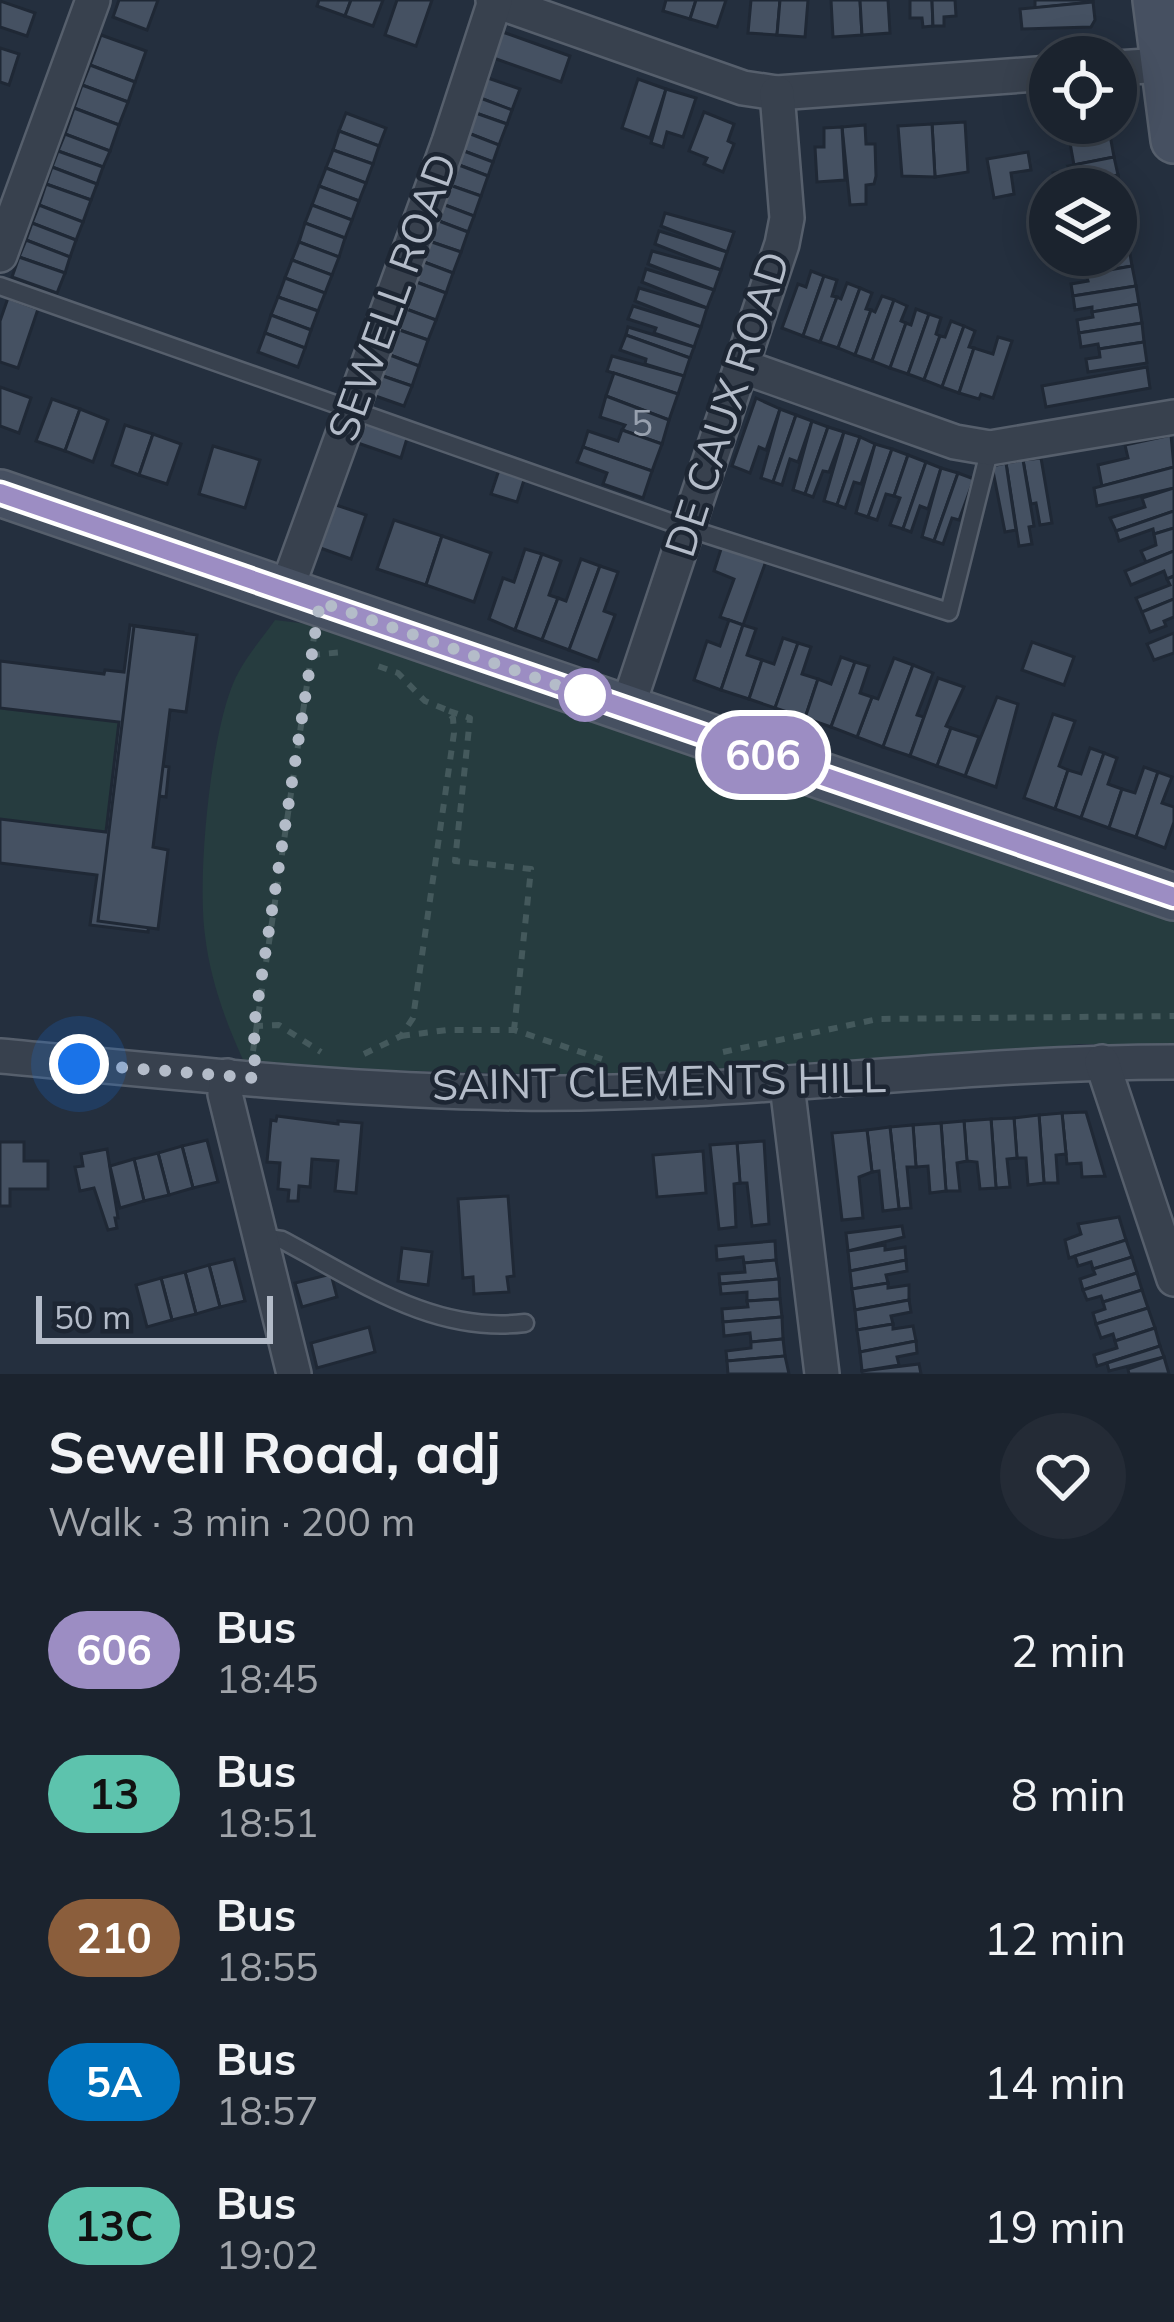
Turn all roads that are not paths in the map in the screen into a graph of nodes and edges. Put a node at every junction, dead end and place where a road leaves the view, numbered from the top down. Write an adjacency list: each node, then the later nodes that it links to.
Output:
1 (93, 0): 9 (street)
2 (494, 0): 7 (street); 12 (street, SEWELL ROAD)
3 (1156, 0): 4 (main road)
4 (1163, 65): 5 (street); 8 (main road)
5 (1137, 67)
6 (1029, 75): 7 (street)
7 (777, 93): 11 (street, DE CAUX ROAD)
8 (1174, 140)
9 (0, 255)
10 (0, 286): 12 (lane)
11 (741, 365): 14 (street); 16 (street, DE CAUX ROAD)
12 (351, 408): 16 (lane); 17 (street, SEWELL ROAD)
13 (1174, 417): 14 (street)
14 (990, 448): 16 (lane)
15 (0, 493): 17 (main road)
16 (687, 528): 18 (street, DE CAUX ROAD)
17 (303, 597): 18 (main road)
18 (626, 710): 19 (main road)
19 (1174, 898)
20 (0, 1056): 23 (street, SAINT CLEMENTS HILL)
21 (1102, 1062): 22 (street, SAINT CLEMENTS HILL); 24 (street, SAINT CLEMENTS HILL); 26 (street)
22 (1174, 1062)
23 (241, 1077): 24 (street, SAINT CLEMENTS HILL); 25 (street)
24 (787, 1085): 29 (street)
25 (261, 1237): 27 (lane); 28 (street)
26 (1174, 1279)
27 (525, 1323)
28 (294, 1374)
29 (822, 1374)

